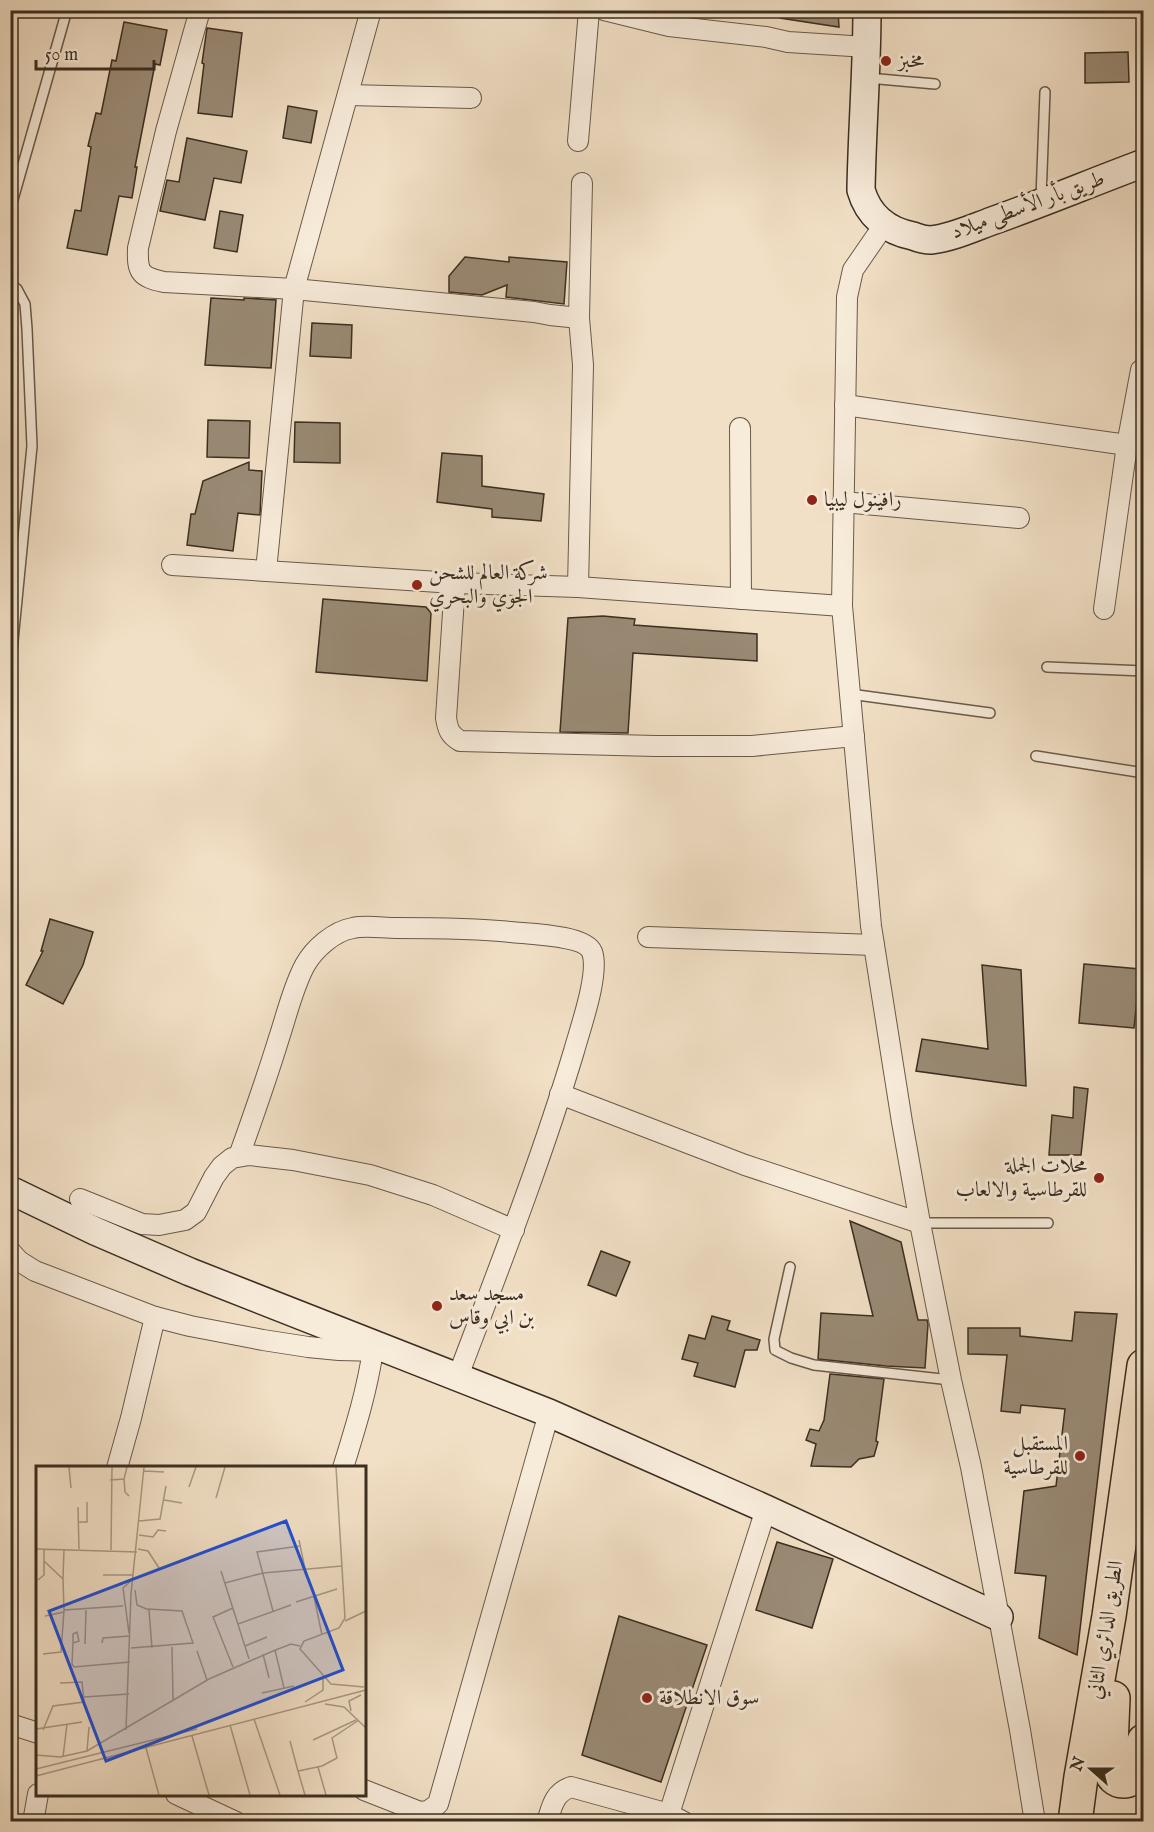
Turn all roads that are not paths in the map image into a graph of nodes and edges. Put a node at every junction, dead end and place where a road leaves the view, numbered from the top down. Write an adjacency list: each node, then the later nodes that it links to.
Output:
1 (67, 10): 17 (lane)
2 (200, 10): 20 (street)
3 (371, 10): 11 (street)
4 (589, 10): 13 (street)
5 (604, 10): 7 (street)
6 (867, 10): 7 (street, طريق بأر الأسطى ميلاد)
7 (867, 47): 8 (street, طريق بأر الأسطى ميلاد)
8 (865, 78): 9 (lane); 18 (street, طريق بأر الأسطى ميلاد)
9 (935, 84)
10 (1046, 92): 16 (lane)
11 (348, 95): 12 (street); 20 (street)
12 (471, 98)
13 (578, 141)
14 (1143, 163): 16 (street, طريق بأر الأسطى ميلاد)
15 (582, 183): 21 (street)
16 (1041, 204): 18 (street, طريق بأر الأسطى ميلاد)
17 (10, 210)
18 (884, 225): 23 (street)
19 (10, 285): 35 (lane)
20 (294, 289): 21 (street); 29 (street)
21 (579, 318): 31 (street)
22 (1141, 370): 25 (street)
23 (845, 405): 25 (street); 26 (street)
24 (740, 428): 32 (street)
25 (1127, 445): 34 (street)
26 (843, 502): 27 (street); 33 (street)
27 (1019, 518)
28 (172, 565): 29 (street)
29 (266, 571): 30 (street)
30 (455, 583): 31 (street); 40 (street)
31 (578, 587): 32 (street)
32 (741, 599): 33 (street)
33 (842, 606): 38 (street)
34 (1104, 609)
35 (12, 651)
36 (1047, 667): 37 (lane)
37 (1143, 671)
38 (850, 694): 39 (lane); 40 (street)
39 (990, 712)
40 (854, 736): 44 (street)
41 (1036, 756): 42 (lane)
42 (1143, 773)
43 (648, 937): 44 (street)
44 (874, 945): 49 (street)
45 (560, 1094): 46 (street); 49 (street); 51 (street)
46 (239, 1156): 48 (street); 51 (street)
47 (10, 1190): 55 (street)
48 (80, 1199)
49 (920, 1223): 50 (lane); 58 (street)
50 (1048, 1223)
51 (514, 1230): 57 (street)
52 (10, 1251): 54 (street)
53 (790, 1267): 58 (lane)
54 (155, 1317): 55 (street); 61 (street)
55 (385, 1351): 57 (street); 62 (street)
56 (1143, 1366): 76 (highway, الطريق الدائري الثاني)
57 (458, 1376): 59 (street)
58 (951, 1380): 64 (street)
59 (549, 1413): 63 (street); 68 (street)
60 (1143, 1449): 67 (highway)
61 (117, 1466)
62 (343, 1466)
63 (766, 1509): 64 (street); 71 (street)
64 (999, 1617): 75 (street)
65 (10, 1724): 66 (street)
66 (35, 1725)
67 (1143, 1741)
68 (366, 1791)
69 (38, 1796): 72 (street)
70 (180, 1796): 73 (street)
71 (677, 1818): 74 (street)
72 (33, 1821)
73 (236, 1821)
74 (547, 1821)
75 (1035, 1821)
76 (1075, 1821)

